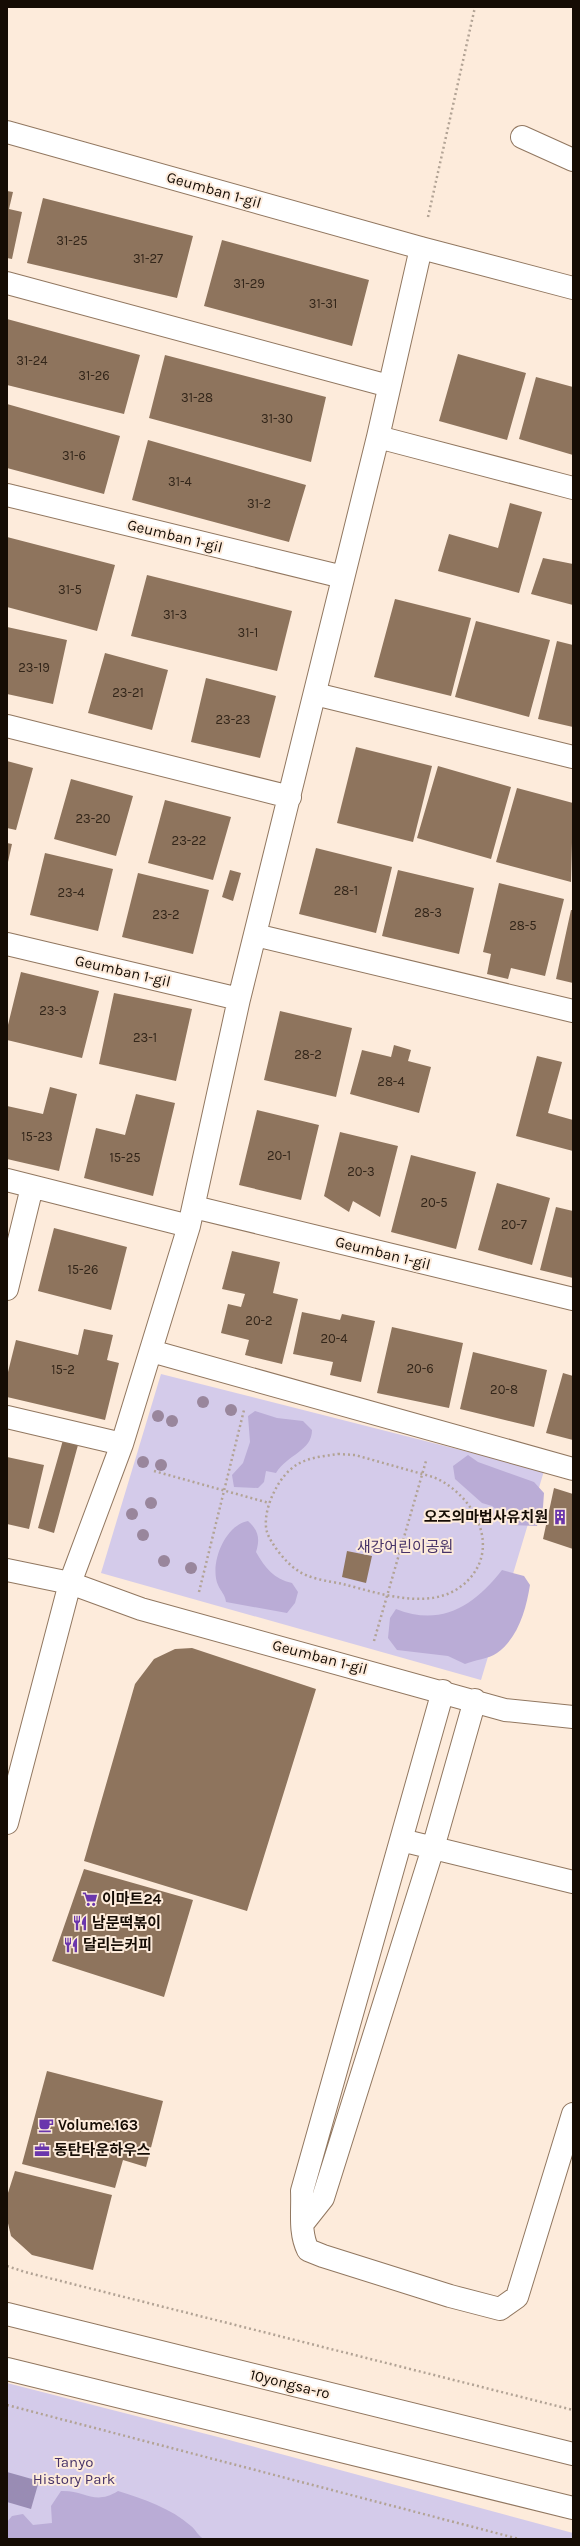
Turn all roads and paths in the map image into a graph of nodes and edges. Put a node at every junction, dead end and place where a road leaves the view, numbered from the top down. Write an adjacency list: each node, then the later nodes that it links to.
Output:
1 (474, 7): 5 (path)
2 (7, 132): 5 (street, Geumban 1-gil)
3 (522, 138): 4 (street)
4 (573, 160)
5 (421, 248): 7 (street, Geumban 1-gil); 8 (street)
6 (7, 283): 8 (street)
7 (573, 288)
8 (389, 386): 9 (street)
9 (378, 437): 10 (street); 12 (street)
10 (573, 488)
11 (7, 495): 12 (street, Geumban 1-gil)
12 (343, 577): 13 (street)
13 (315, 694): 15 (street); 16 (street)
14 (7, 726): 16 (street)
15 (573, 757)
16 (290, 797): 17 (street)
17 (255, 935): 19 (street); 20 (street)
18 (7, 944): 19 (street, Geumban 1-gil)
19 (239, 999): 23 (street)
20 (573, 1010)
21 (7, 1180): 22 (street, Geumban 1-gil)
22 (32, 1187): 23 (street, Geumban 1-gil); 24 (street)
23 (191, 1217): 25 (street, Geumban 1-gil); 26 (street)
24 (7, 1289)
25 (573, 1300)
26 (151, 1351): 29 (street); 30 (street)
27 (237, 1406): 33 (path)
28 (7, 1417): 29 (street)
29 (122, 1444): 36 (street)
30 (573, 1469)
31 (154, 1471): 33 (path)
32 (423, 1474): 34 (path); 37 (path); 37 (path)
33 (223, 1491): 34 (path); 38 (path)
34 (269, 1504): 37 (path)
35 (7, 1570): 36 (street, Geumban 1-gil)
36 (70, 1583): 40 (street, Geumban 1-gil); 43 (street)
37 (387, 1595): 39 (path)
38 (198, 1598)
39 (372, 1647)
40 (443, 1691): 41 (street, Geumban 1-gil); 44 (street)
41 (475, 1700): 42 (street, Geumban 1-gil); 45 (street)
42 (573, 1717)
43 (7, 1823)
44 (401, 1840): 45 (street); 48 (street)
45 (433, 1848): 46 (street); 48 (street)
46 (573, 1882)
47 (573, 2114): 48 (street)
48 (304, 2222)
49 (7, 2266): 53 (path)
50 (7, 2314): 54 (street, 10yongsa-ro)
51 (7, 2369): 55 (street)
52 (7, 2405): 56 (path)
53 (573, 2410)
54 (573, 2454)
55 (573, 2508)
56 (519, 2539)

